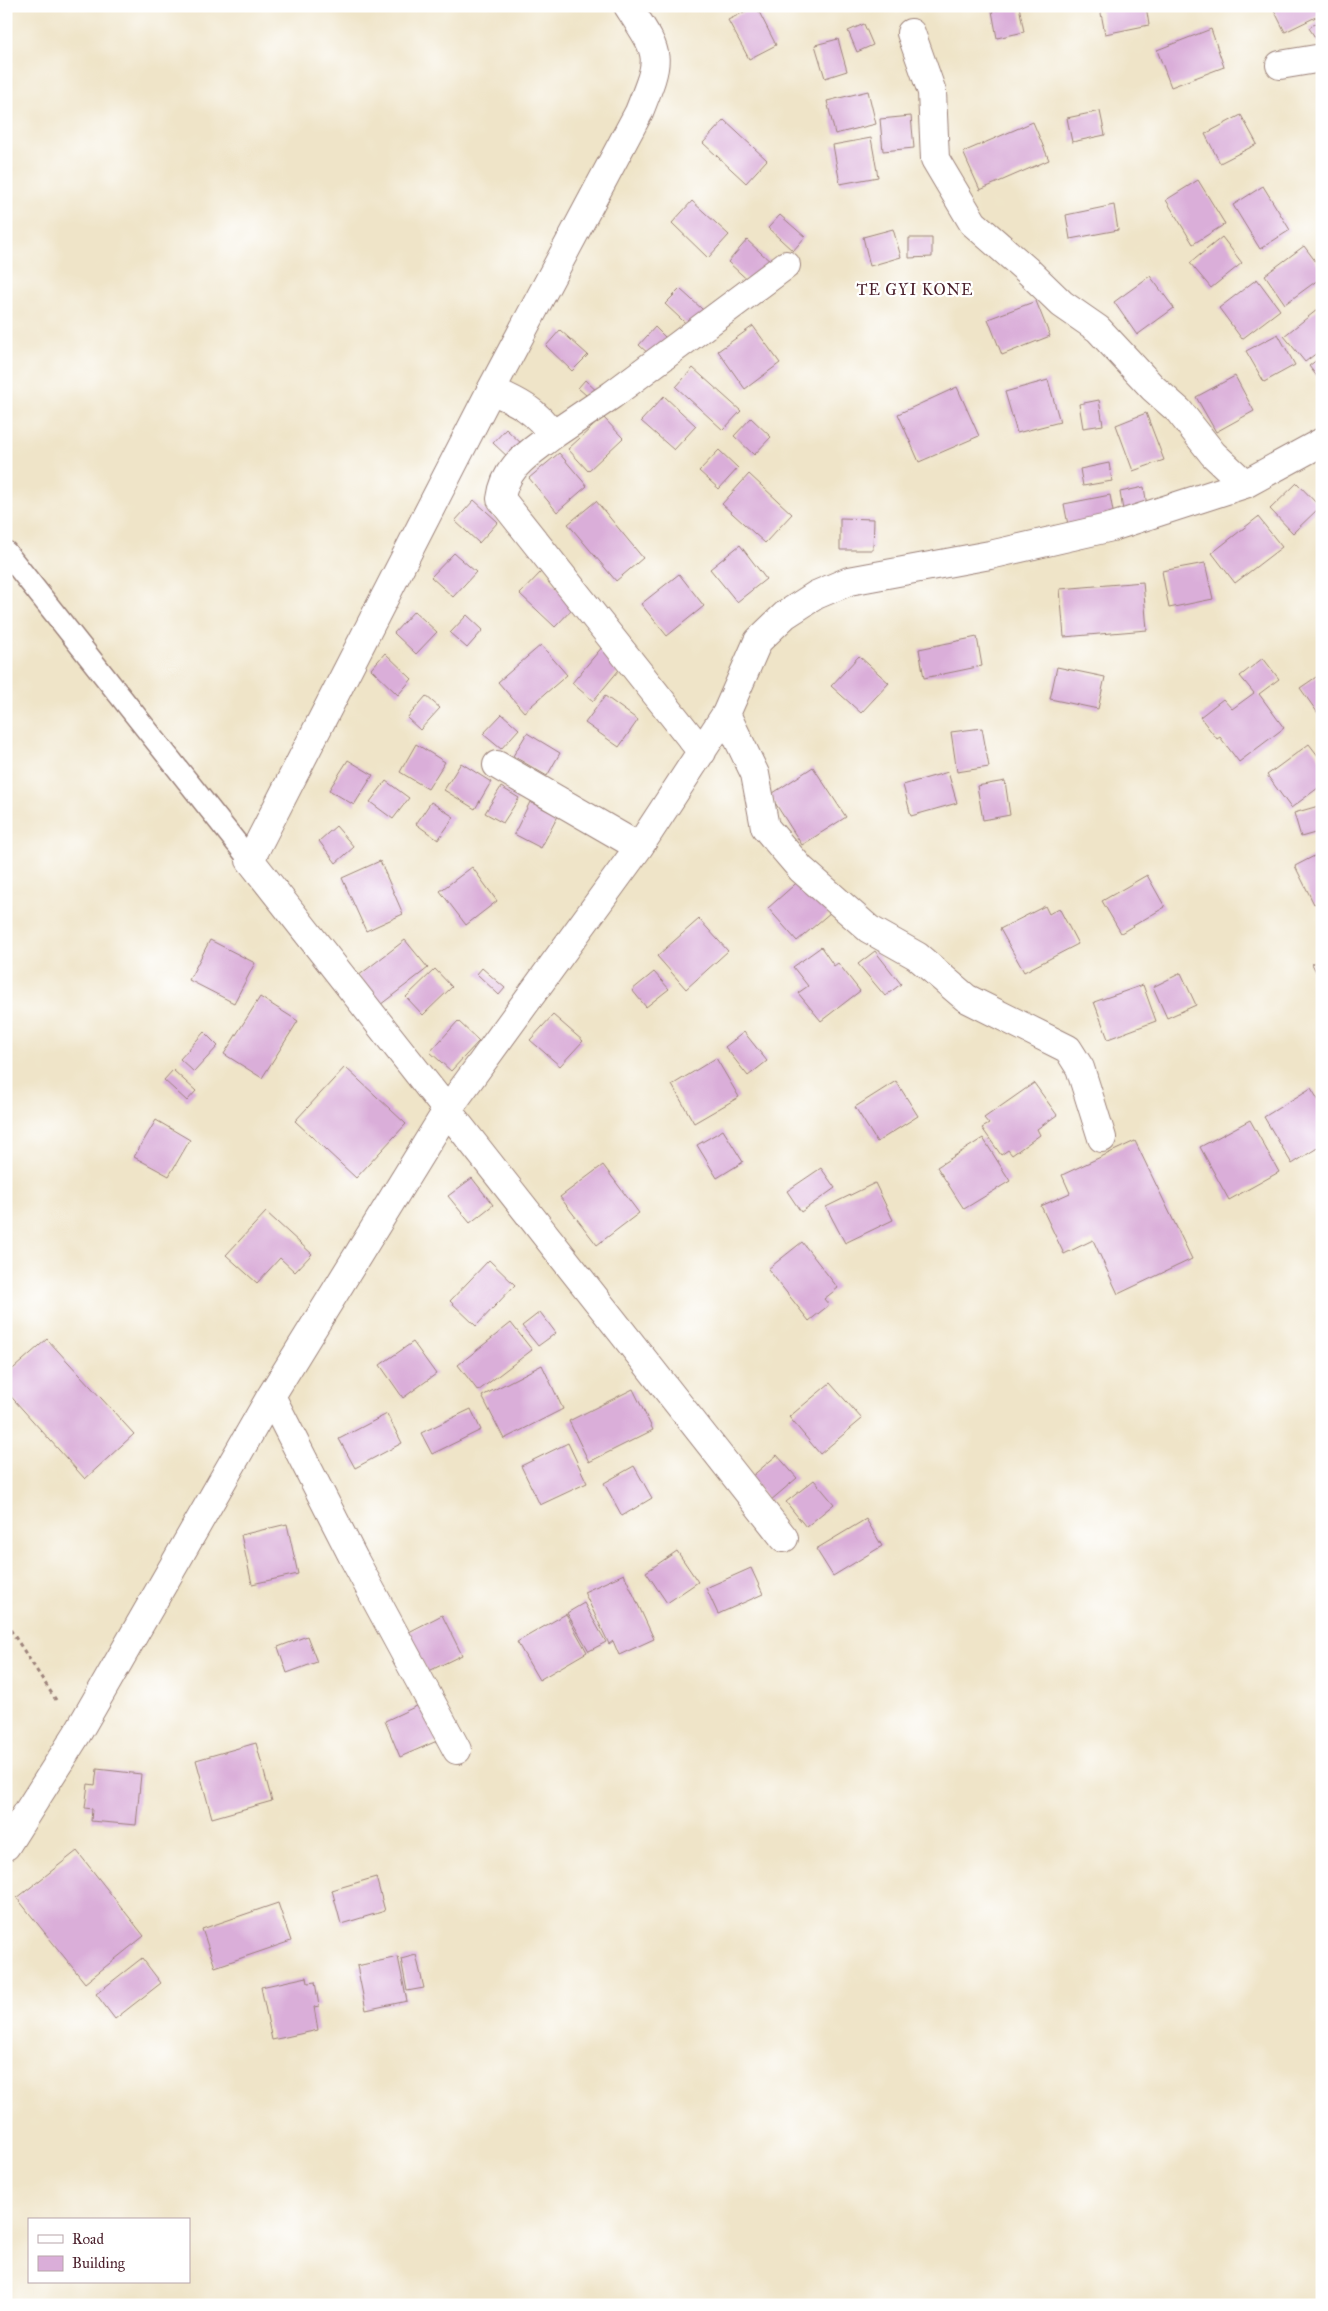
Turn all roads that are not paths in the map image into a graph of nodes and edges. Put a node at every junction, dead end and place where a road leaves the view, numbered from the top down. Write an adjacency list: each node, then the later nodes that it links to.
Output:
1 (628, 6): 6 (street)
2 (912, 32): 9 (street)
3 (1322, 58): 4 (street)
4 (1280, 65)
5 (786, 265): 7 (street)
6 (491, 390): 7 (street); 15 (street)
7 (553, 435): 12 (street)
8 (1322, 442): 9 (street)
9 (1245, 484): 11 (street)
10 (6, 552): 15 (lane)
11 (726, 714): 12 (street); 17 (street)
12 (702, 752): 14 (street)
13 (497, 765): 14 (street)
14 (639, 847): 16 (street)
15 (250, 860): 16 (street)
16 (448, 1109): 18 (street); 19 (street)
17 (1102, 1138)
18 (271, 1396): 20 (street); 21 (street)
19 (784, 1538)
20 (458, 1750)
21 (6, 1846)

